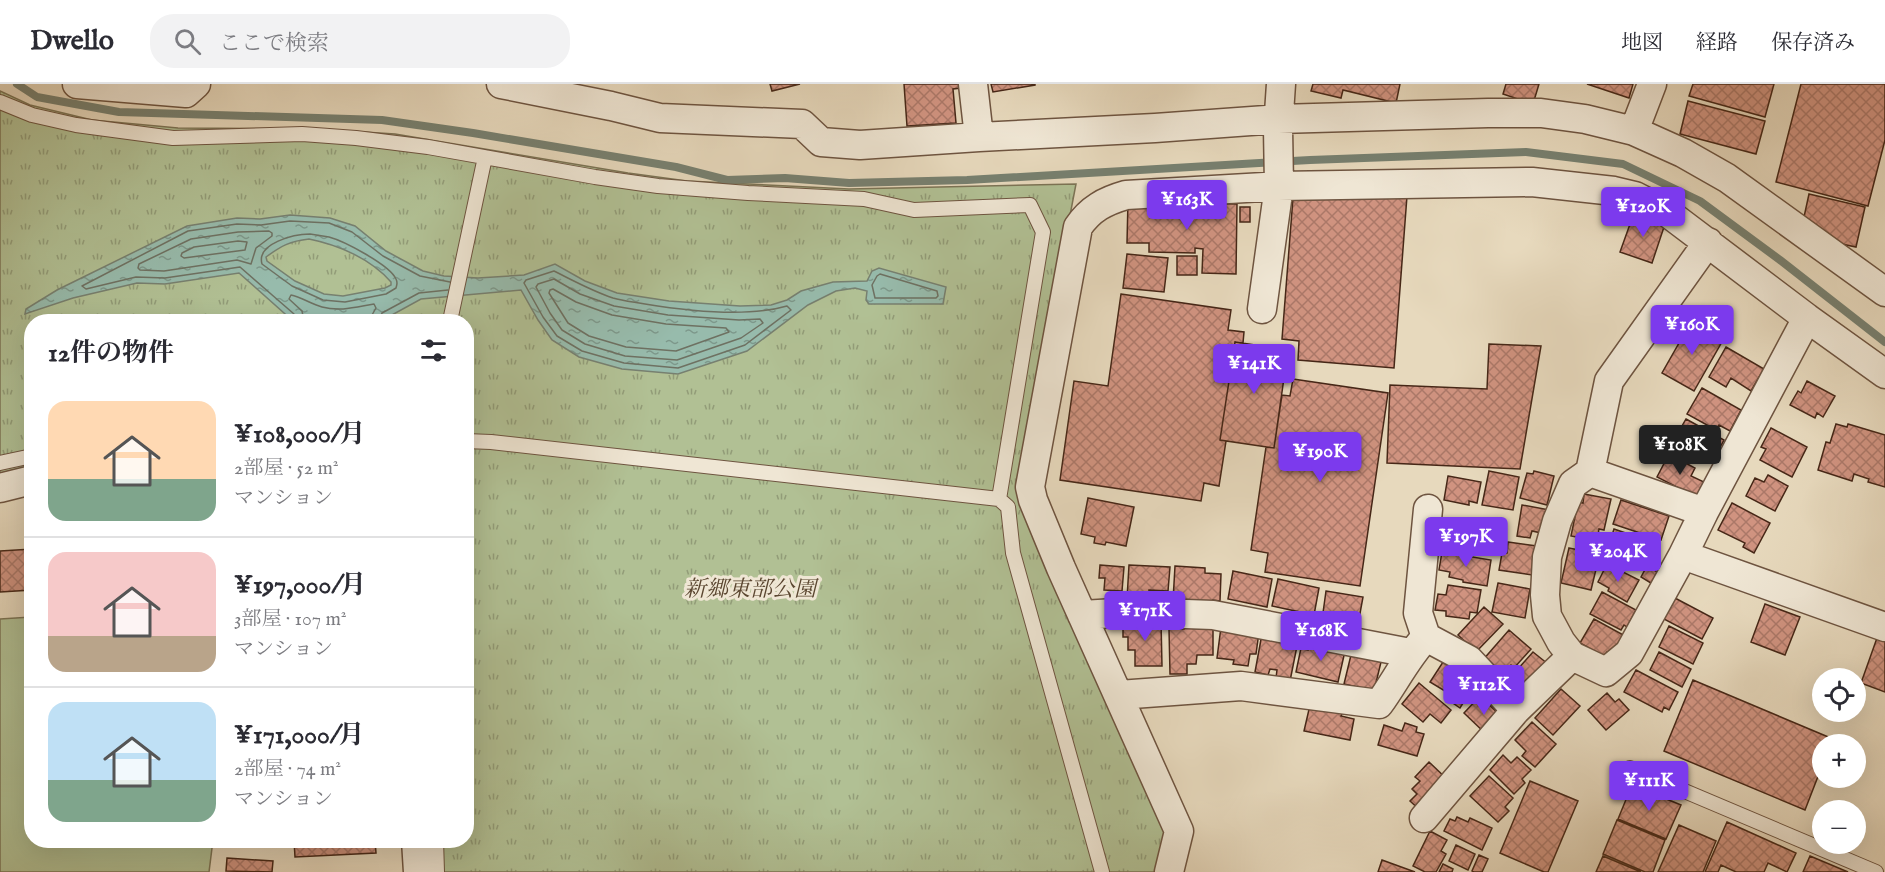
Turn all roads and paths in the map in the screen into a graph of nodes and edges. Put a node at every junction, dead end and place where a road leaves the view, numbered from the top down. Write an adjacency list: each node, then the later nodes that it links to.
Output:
1 (77, 84): 2 (street)
2 (196, 84)
3 (501, 84): 7 (street)
4 (974, 84): 11 (street)
5 (1281, 84): 9 (street)
6 (1652, 84): 10 (street)
7 (537, 88): 11 (street)
8 (0, 102): 12 (lane)
9 (1278, 124): 10 (street); 11 (street); 13 (street)
10 (1634, 131): 15 (street)
11 (979, 136)
12 (485, 157): 17 (lane); 26 (lane)
13 (1280, 182): 14 (street); 16 (street); 26 (street)
14 (1708, 242): 18 (street); 23 (street)
15 (1885, 292)
16 (1263, 309)
17 (451, 314)
18 (1807, 318): 19 (street); 28 (street)
19 (1885, 374)
20 (474, 441): 26 (lane)
21 (24, 458): 22 (lane)
22 (0, 463)
23 (1590, 472): 28 (street); 33 (street)
24 (24, 482): 25 (street)
25 (0, 488)
26 (1013, 502): 30 (street); 42 (lane)
27 (1428, 509): 32 (street)
28 (1704, 512): 29 (street)
29 (1683, 555): 31 (street); 33 (street)
30 (1082, 615): 32 (street); 34 (street)
31 (1885, 627)
32 (1418, 645): 34 (street); 35 (street)
33 (1572, 656): 35 (street)
34 (1119, 695): 43 (street)
35 (1516, 710): 37 (street)
36 (1630, 768): 44 (lane)
37 (1424, 819)
38 (417, 848): 40 (street)
39 (436, 848): 41 (lane)
40 (418, 872)
41 (437, 872)
42 (1102, 872)
43 (1169, 872)
44 (1876, 872)

